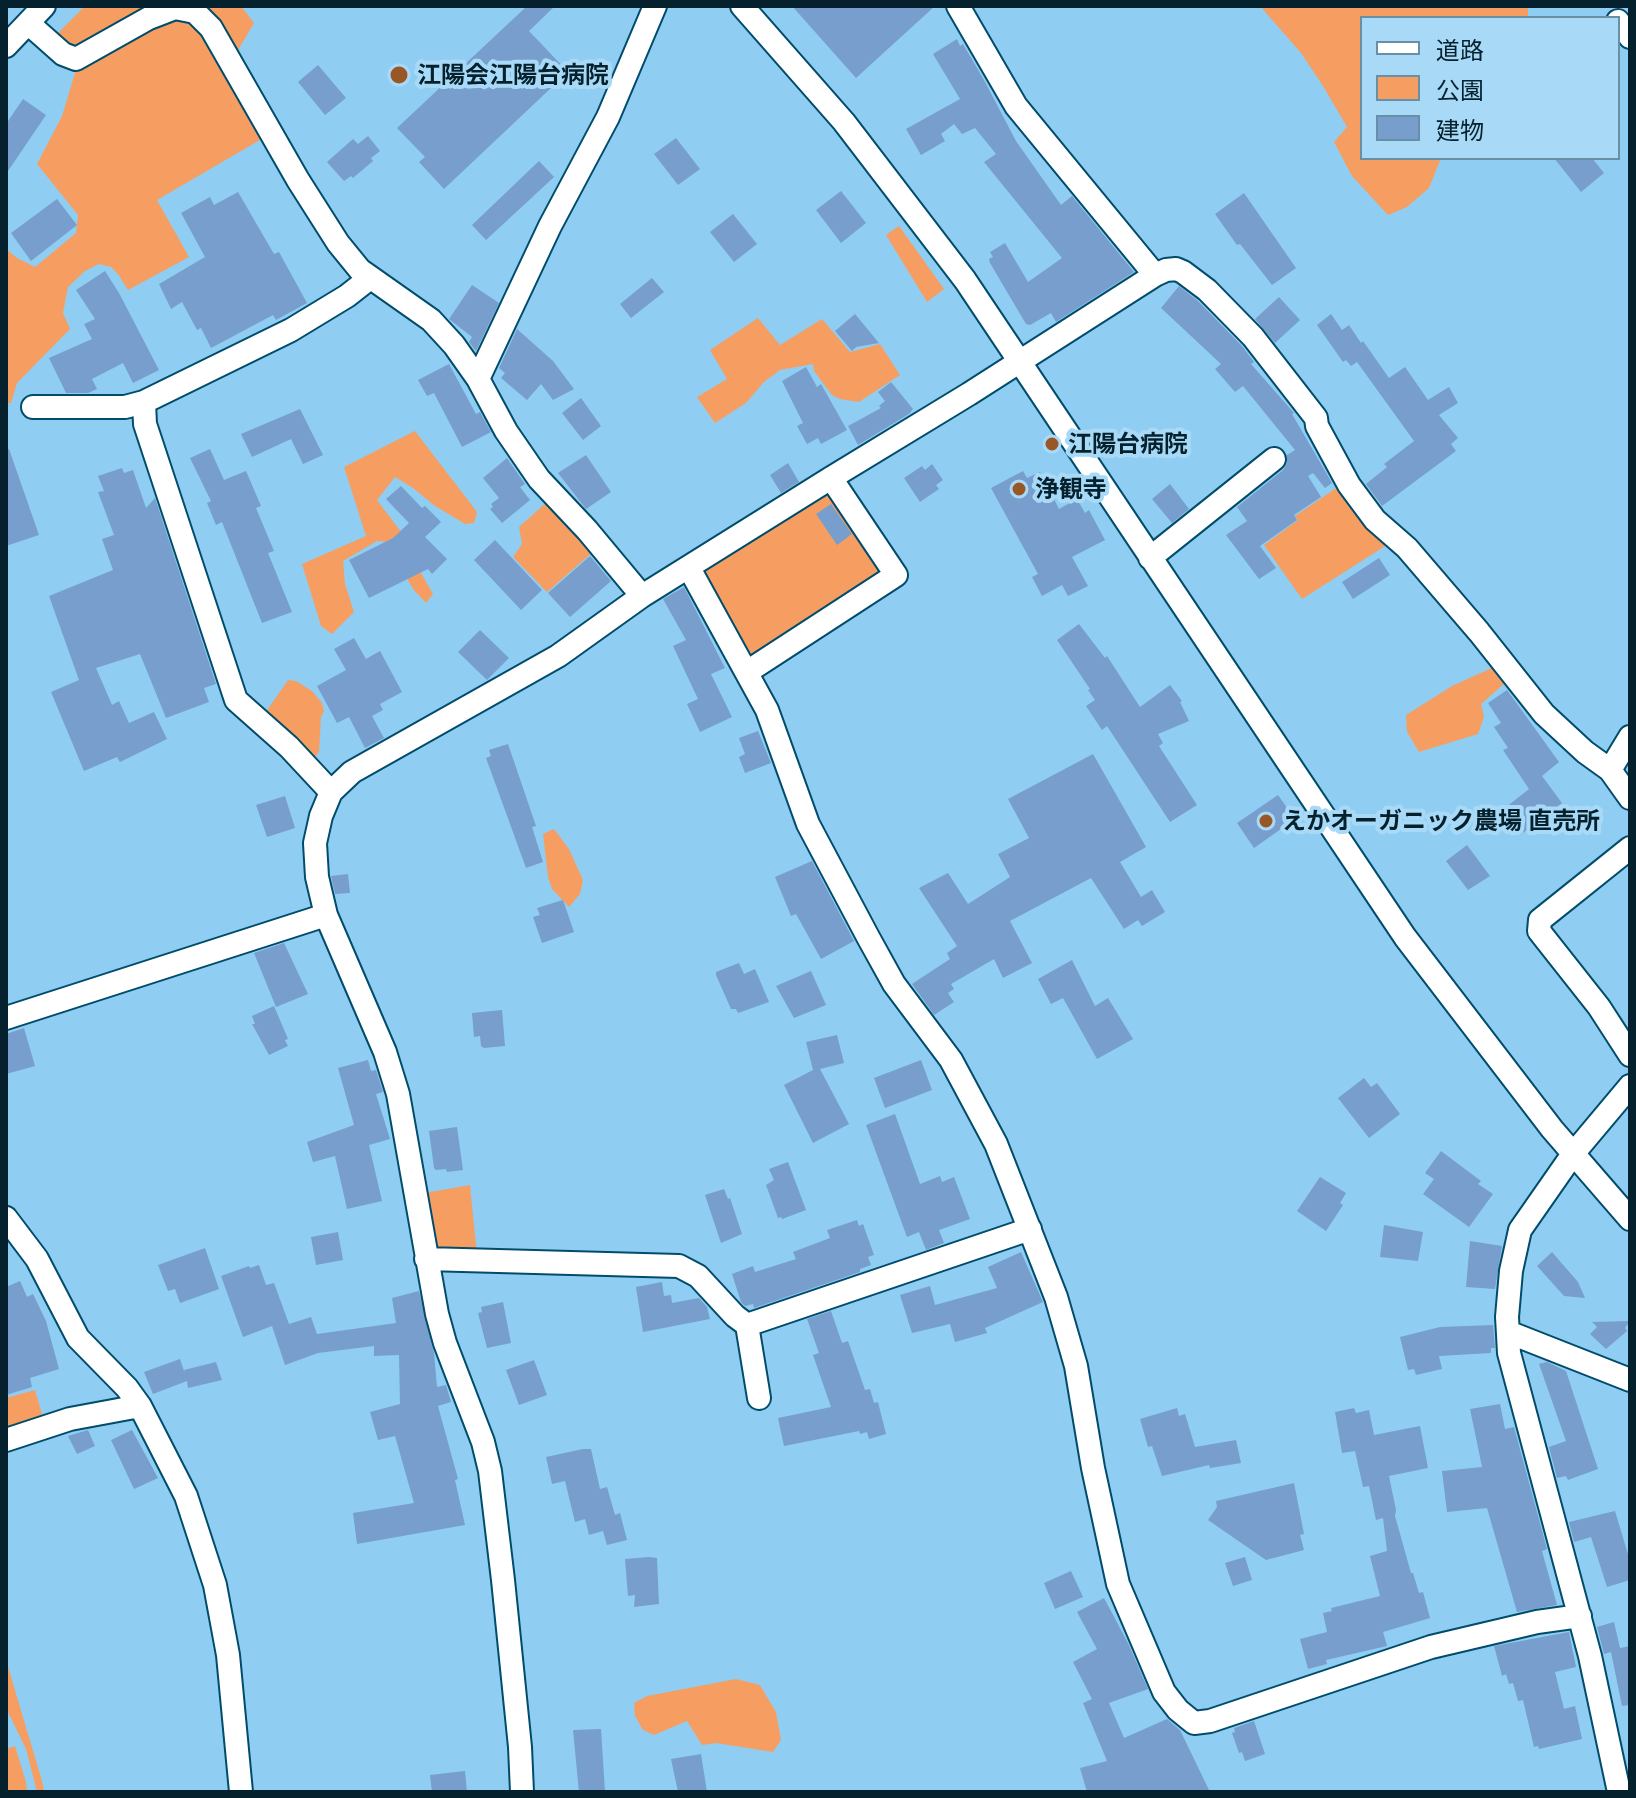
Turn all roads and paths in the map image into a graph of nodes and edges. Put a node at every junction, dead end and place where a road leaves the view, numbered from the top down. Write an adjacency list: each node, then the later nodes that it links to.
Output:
1 (44, 6): 5 (street)
2 (655, 6): 10 (street)
3 (742, 6): 9 (street)
4 (958, 6): 7 (street)
5 (28, 23): 6 (street); 8 (street)
6 (6, 46)
7 (1155, 275): 9 (street); 20 (street)
8 (370, 278): 10 (street); 11 (street)
9 (1019, 362): 14 (street); 15 (street)
10 (478, 379): 17 (street)
11 (144, 402): 12 (street); 21 (street)
12 (33, 407)
13 (1274, 459): 15 (street)
14 (831, 478): 16 (street); 18 (street)
15 (1150, 558): 28 (street)
16 (689, 568): 17 (street); 18 (street)
17 (642, 596): 21 (street)
18 (747, 672): 31 (street)
19 (1630, 737): 20 (street)
20 (1610, 770): 22 (street)
21 (331, 792): 24 (street)
22 (1630, 798)
23 (1630, 848): 26 (street)
24 (326, 915): 25 (street); 32 (street)
25 (6, 1018)
26 (1630, 1055)
27 (1630, 1086): 28 (street)
28 (1573, 1154): 30 (street); 34 (street)
29 (6, 1218): 37 (street)
30 (1630, 1219)
31 (1030, 1229): 33 (street); 39 (street)
32 (426, 1259): 33 (street); 41 (street)
33 (747, 1325): 36 (street)
34 (1508, 1332): 35 (street); 39 (street)
35 (1630, 1380)
36 (759, 1398)
37 (140, 1406): 38 (street); 40 (street)
38 (6, 1440)
39 (1580, 1616): 42 (street)
40 (241, 1792)
41 (522, 1792)
42 (1619, 1792)

